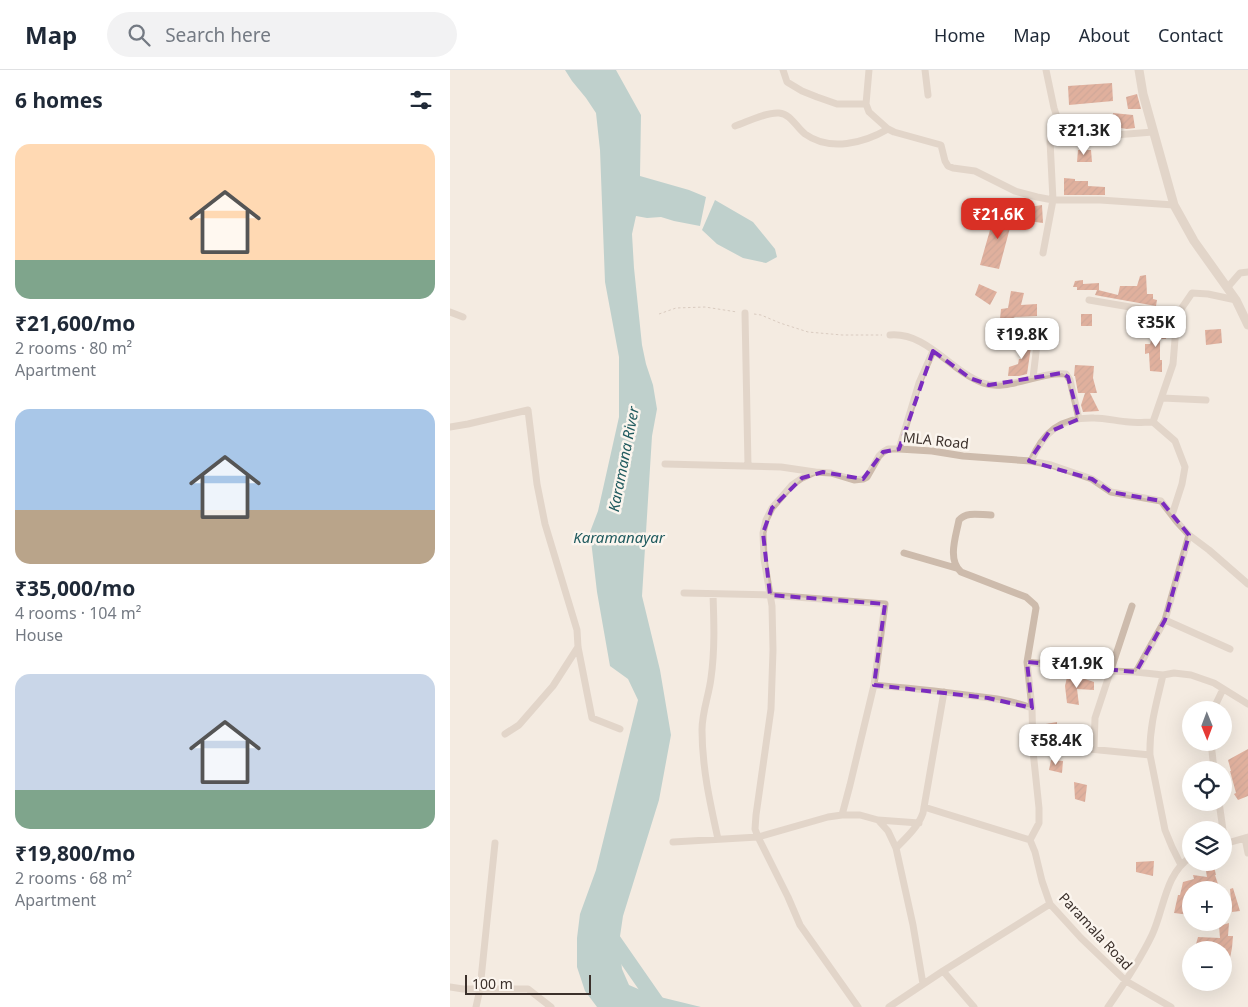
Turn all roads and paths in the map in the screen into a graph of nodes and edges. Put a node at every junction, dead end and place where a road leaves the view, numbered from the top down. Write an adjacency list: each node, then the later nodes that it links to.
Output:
1 (783, 70): 7 (street)
2 (869, 70): 7 (street)
3 (925, 70): 6 (street)
4 (1046, 70): 12 (street)
5 (1139, 70): 10 (street)
6 (928, 95)
7 (866, 104): 9 (street)
8 (735, 126): 9 (street)
9 (888, 128): 12 (street)
10 (1153, 132): 11 (street); 13 (street)
11 (1102, 136)
12 (1053, 200): 13 (street); 14 (street)
13 (1174, 205): 16 (street)
14 (1043, 253)
15 (1248, 272): 16 (street)
16 (1228, 288): 18 (street)
17 (1089, 300): 22 (street)
18 (1236, 300): 22 (street); 25 (street)
19 (450, 312): 23 (street)
20 (746, 313): 21 (path); 26 (path); 37 (street)
21 (659, 314)
22 (1177, 315): 29 (street)
23 (463, 317)
24 (1016, 322): 28 (street)
25 (1248, 325)
26 (890, 334): 27 (street)
27 (933, 351): 28 (street); 34 (street)
28 (1033, 378): 31 (street)
29 (1162, 398): 30 (street); 32 (street)
30 (1206, 400)
31 (1079, 419): 32 (street); 35 (street)
32 (1153, 422): 40 (street)
33 (450, 427): 50 (street)
34 (899, 449): 35 (street, MLA Road); 38 (street, MLA Road)
35 (1030, 462): 40 (street, MLA Road)
36 (665, 464): 37 (street)
37 (748, 466): 38 (street)
38 (816, 472): 47 (street)
39 (991, 515): 43 (street)
40 (1172, 515): 41 (street, MLA Road)
41 (1189, 535): 44 (street, MLA Road); 49 (street)
42 (904, 553): 43 (street)
43 (956, 568): 52 (street)
44 (1248, 584)
45 (684, 593): 46 (street)
46 (714, 594): 47 (street); 73 (street)
47 (770, 595): 56 (street); 71 (street)
48 (1132, 606): 53 (street)
49 (1165, 620): 51 (street); 54 (street)
50 (578, 647): 62 (street); 63 (street)
51 (1230, 649)
52 (1027, 662): 53 (street); 61 (street)
53 (1110, 671): 54 (street); 64 (street)
54 (1136, 672): 55 (street)
55 (1162, 674): 57 (street); 66 (street)
56 (874, 685): 58 (street); 68 (street)
57 (1223, 689): 59 (street); 60 (street)
58 (944, 692): 61 (street); 67 (street)
59 (1217, 701)
60 (1248, 704)
61 (1032, 708): 65 (street)
62 (620, 730)
63 (504, 734)
64 (1094, 749): 65 (street); 66 (street)
65 (1032, 752): 74 (street)
66 (1150, 755): 80 (street)
67 (924, 807): 70 (street); 74 (street)
68 (842, 814): 69 (street); 71 (street)
69 (878, 820): 70 (street); 78 (street)
70 (919, 823): 78 (street)
71 (758, 837): 73 (street); 89 (street)
72 (1246, 838): 75 (street); 79 (street)
73 (718, 839): 76 (street)
74 (1030, 840): 81 (street, Paramala Road)
75 (1232, 841)
76 (673, 842)
77 (495, 843): 86 (street)
78 (896, 848): 84 (street)
79 (1248, 853)
80 (1182, 865): 83 (street)
81 (1050, 904): 82 (street); 83 (street, Paramala Road)
82 (943, 971): 84 (street); 91 (street)
83 (1126, 982): 92 (street); 93 (street, Paramala Road)
84 (923, 984): 90 (street)
85 (450, 987): 86 (street)
86 (480, 989): 87 (street); 88 (street)
87 (476, 1007)
88 (551, 1007)
89 (858, 1007)
90 (889, 1007)
91 (974, 1007)
92 (1108, 1007)
93 (1171, 1007)

